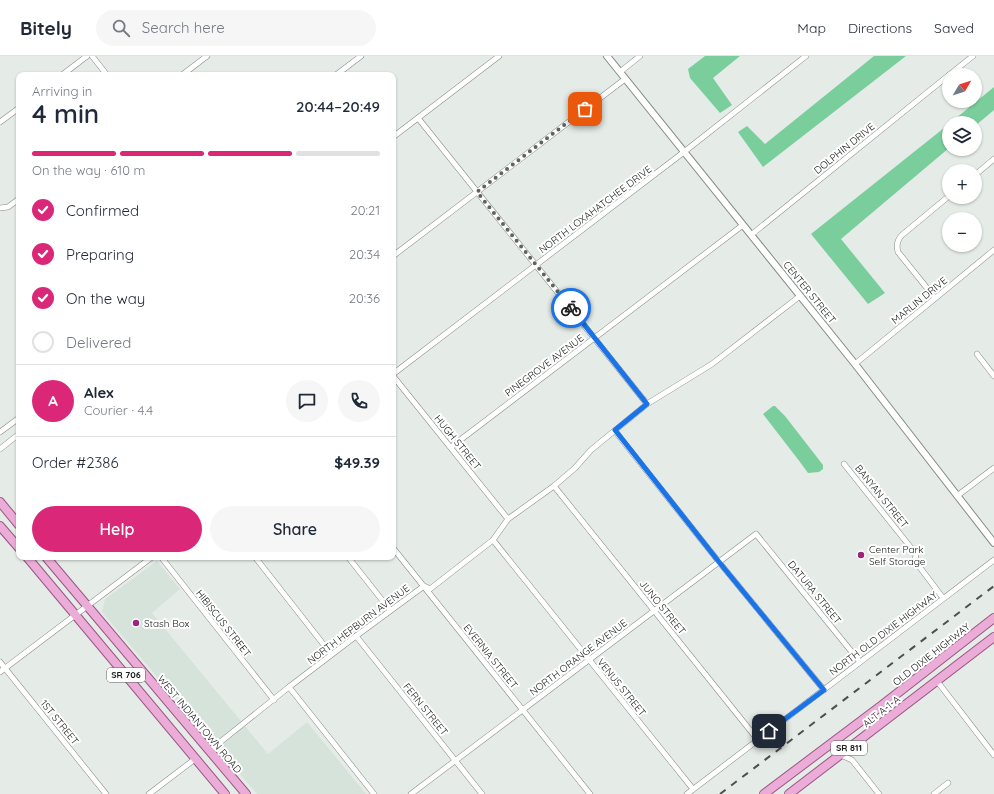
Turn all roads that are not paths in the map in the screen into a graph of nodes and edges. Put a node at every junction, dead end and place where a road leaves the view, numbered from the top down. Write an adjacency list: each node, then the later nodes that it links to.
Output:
1 (87, 56): 11 (street)
2 (92, 56): 12 (street)
3 (207, 56): 13 (street)
4 (361, 56): 14 (street)
5 (499, 56): 19 (street)
6 (607, 56): 15 (street, CENTER STREET)
7 (640, 56): 15 (street)
8 (806, 56): 22 (street, NORTH LOXAHATCHEE DRIVE)
9 (973, 56): 10 (street, DOLPHIN DRIVE)
10 (958, 68)
11 (66, 72)
12 (105, 72)
13 (186, 72)
14 (340, 72)
15 (620, 72): 16 (street, CENTER STREET)
16 (625, 79): 22 (street, CENTER STREET); 25 (street)
17 (942, 81): 30 (street, DOLPHIN DRIVE)
18 (16, 110): 20 (street)
19 (418, 118): 21 (street); 25 (street)
20 (0, 122)
21 (396, 135)
22 (684, 152): 29 (street, CENTER STREET); 33 (street, NORTH LOXAHATCHEE DRIVE)
23 (994, 159): 24 (street)
24 (982, 169)
25 (477, 192): 32 (street); 33 (street)
26 (16, 201): 28 (street)
27 (942, 202): 35 (street)
28 (2, 208)
29 (743, 225): 30 (street, CENTER STREET); 36 (street, PINEGROVE AVENUE)
30 (751, 235): 34 (street, CENTER STREET)
31 (994, 250): 35 (street, MARLIN DRIVE)
32 (396, 254)
33 (536, 265): 36 (street); 39 (street, NORTH LOXAHATCHEE DRIVE)
34 (800, 296): 38 (street, CENTER STREET); 42 (street, NORTH HEPBURN AVENUE)
35 (935, 298): 38 (street, MARLIN DRIVE)
36 (595, 338): 42 (street); 47 (street, PINEGROVE AVENUE)
37 (977, 354): 40 (street)
38 (855, 364): 52 (street, CENTER STREET)
39 (396, 373)
40 (994, 376)
41 (396, 379): 47 (street, HUGH STREET)
42 (647, 404): 44 (street, NORTH HEPBURN AVENUE)
43 (16, 420): 45 (street)
44 (615, 430): 51 (street, NORTH HEPBURN AVENUE); 69 (street)
45 (0, 432)
46 (16, 436): 48 (street)
47 (451, 448): 54 (street, HUGH STREET)
48 (0, 449)
49 (844, 464): 71 (street, BANYAN STREET)
50 (994, 468): 52 (street)
51 (554, 486): 54 (street, NORTH HEPBURN AVENUE); 74 (street, JUNO STREET)
52 (957, 496): 59 (street, CENTER STREET)
53 (0, 502): 55 (main road)
54 (508, 519): 58 (street, NORTH HEPBURN AVENUE)
55 (16, 521)
56 (0, 526): 60 (main road)
57 (756, 534): 69 (street, NORTH ORANGE AVENUE); 82 (street, DATURA STREET)
58 (493, 540): 70 (street, NORTH HEPBURN AVENUE); 80 (street, VENUS STREET)
59 (994, 544)
60 (16, 545)
61 (396, 552): 70 (street, EVERNIA STREET)
62 (30, 560): 75 (main road, SR 706)
63 (49, 560): 72 (main road, WEST INDIANTOWN ROAD / SR 706)
64 (148, 560): 72 (street)
65 (162, 560): 87 (street, HIBISCUS STREET)
66 (257, 560): 79 (street)
67 (350, 560): 73 (street)
68 (994, 560): 71 (street, NORTH OLD DIXIE HIGHWAY)
69 (719, 562): 74 (street, NORTH ORANGE AVENUE); 86 (street)
70 (424, 586): 73 (street, NORTH HEPBURN AVENUE); 89 (street, EVERNIA STREET)
71 (943, 598): 82 (street, NORTH OLD DIXIE HIGHWAY)
72 (88, 606): 75 (street); 92 (main road, WEST INDIANTOWN ROAD / SR 706)
73 (390, 610): 77 (street, NORTH HEPBURN AVENUE)
74 (654, 611): 80 (street, NORTH ORANGE AVENUE); 91 (street, JUNO STREET)
75 (76, 615): 83 (street); 95 (main road, SR 706)
76 (994, 618): 88 (main road, OLD DIXIE HIGHWAY / SR 811)
77 (356, 636): 79 (street, NORTH HEPBURN AVENUE); 96 (street, FERN STREET)
78 (994, 637): 84 (main road, SR 811)
79 (331, 654): 85 (street, NORTH HEPBURN AVENUE)
80 (589, 660): 89 (street, NORTH ORANGE AVENUE); 98 (street, VENUS STREET)
81 (0, 662): 83 (street, 1ST STREET)
82 (860, 662): 86 (street, NORTH OLD DIXIE HIGHWAY)
83 (2, 670): 99 (street, 1ST STREET)
84 (937, 681): 93 (main road, ALT A-1-A / SR 811); 94 (street)
85 (289, 687): 87 (street, NORTH HEPBURN AVENUE); 103 (street)
86 (824, 690): 91 (street, NORTH OLD DIXIE HIGHWAY)
87 (274, 700): 92 (street, NORTH HEPBURN AVENUE)
88 (881, 706): 90 (main road, ALT A-1-A / SR 811)
89 (523, 710): 96 (street, NORTH ORANGE AVENUE); 106 (street, EVERNIA STREET)
90 (836, 739): 93 (street); 108 (main road, ALT A-1-A / SR 811)
91 (758, 740): 98 (street, NORTH OLD DIXIE HIGHWAY)
92 (209, 750): 102 (main road, WEST INDIANTOWN ROAD / SR 706)
93 (841, 755): 109 (main road, ALT A-1-A / SR 811); 110 (street)
94 (994, 755)
95 (195, 759): 100 (street); 101 (main road, SR 706)
96 (456, 761): 104 (street, NORTH ORANGE AVENUE); 105 (street, FERN STREET)
97 (948, 783): 111 (street)
98 (693, 789): 107 (street, NORTH OLD DIXIE HIGHWAY)
99 (106, 794)
100 (149, 794)
101 (225, 794)
102 (246, 794)
103 (374, 794)
104 (412, 794)
105 (482, 794)
106 (590, 794)
107 (687, 794)
108 (764, 794)
109 (789, 794)
110 (879, 794)
111 (934, 794)

